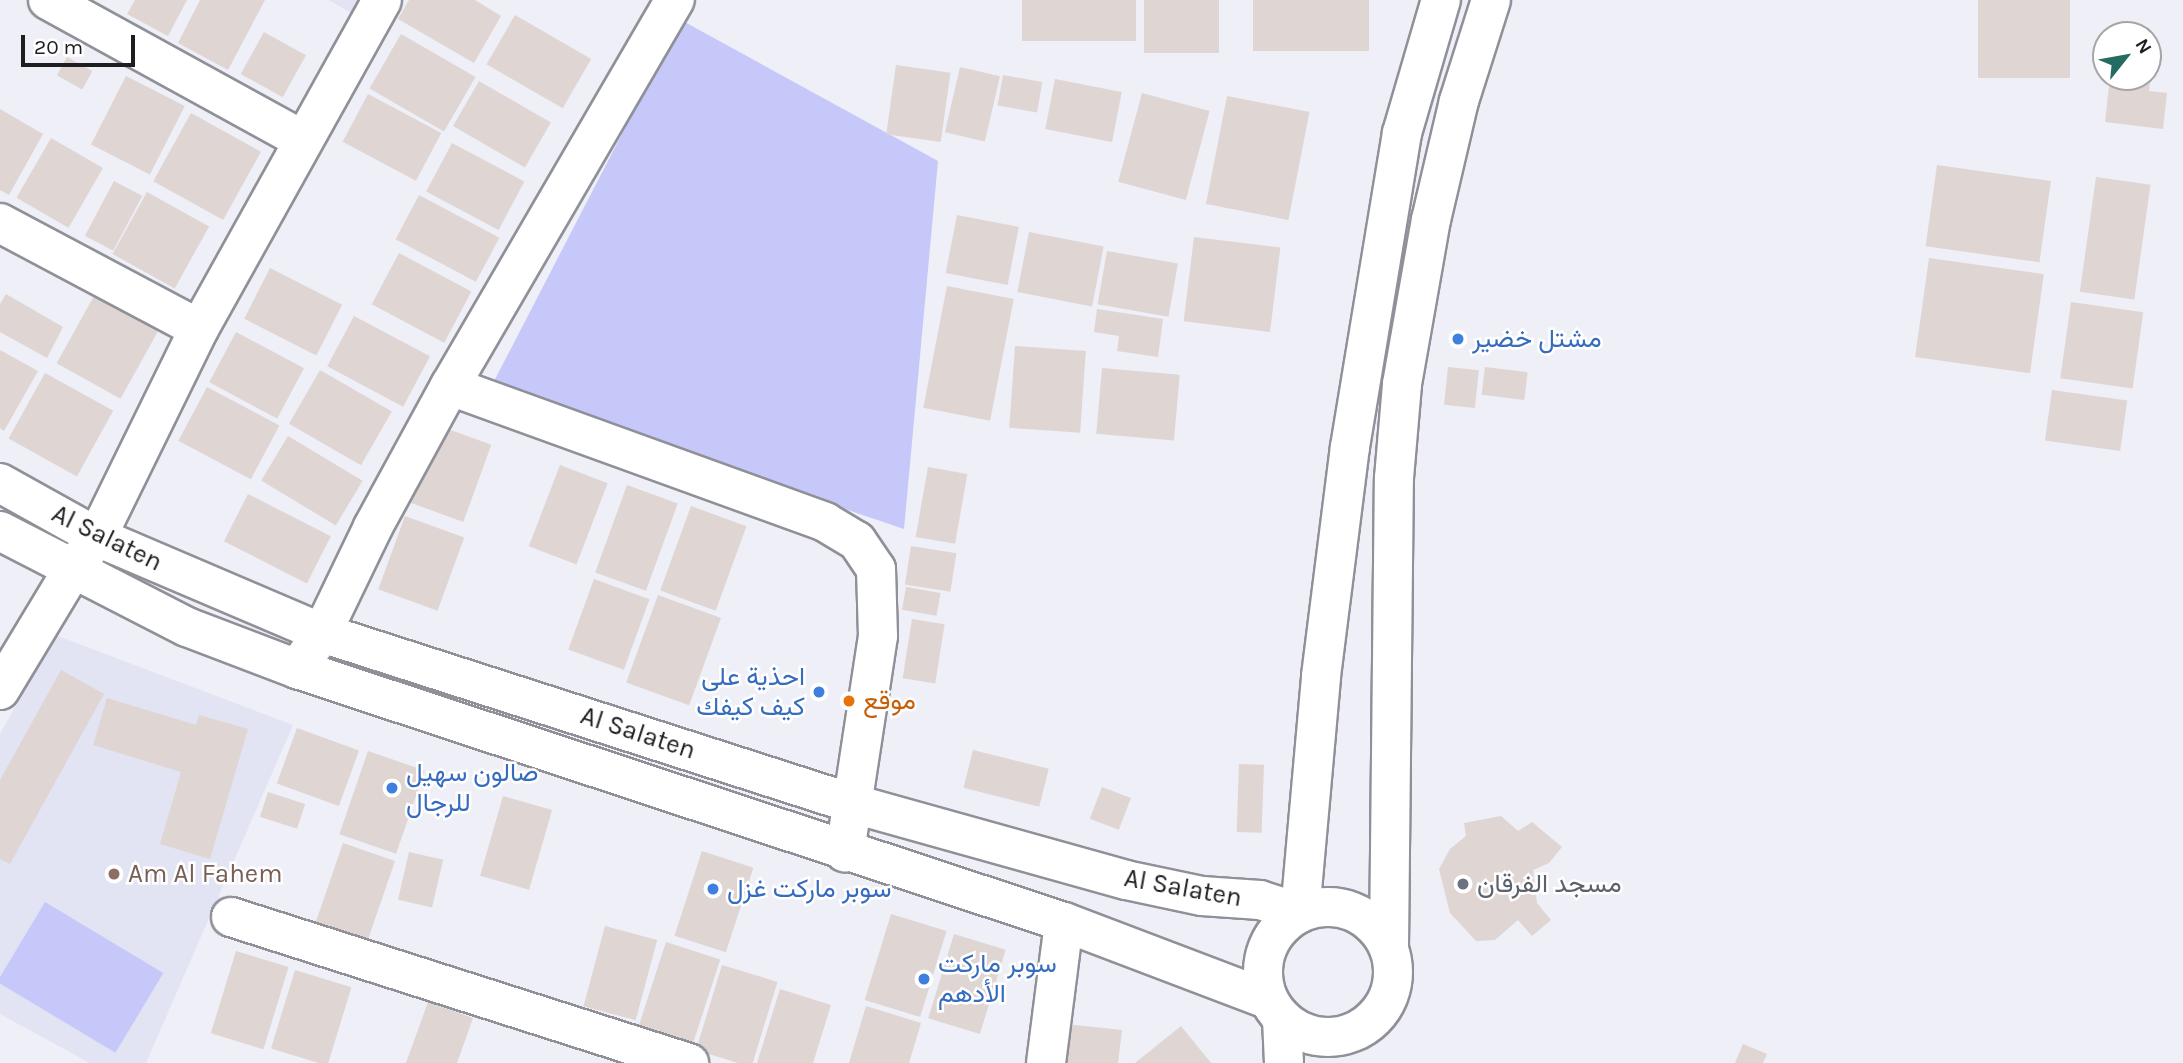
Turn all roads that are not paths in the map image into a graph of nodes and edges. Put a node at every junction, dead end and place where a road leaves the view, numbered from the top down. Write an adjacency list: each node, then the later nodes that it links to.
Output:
1 (48, 0): 6 (main road)
2 (382, 0): 6 (main road)
3 (675, 0): 9 (main road)
4 (1441, 0): 19 (main road)
5 (1491, 0): 22 (main road)
6 (301, 139): 8 (main road)
7 (0, 223): 8 (main road)
8 (199, 329): 12 (main road)
9 (450, 386): 14 (main road); 17 (main road)
10 (0, 483): 12 (main road, Al Salaten)
11 (0, 531): 13 (main road, Al Salaten)
12 (97, 537): 13 (main road); 14 (main road, Al Salaten)
13 (73, 569): 15 (main road, Al Salaten); 16 (main road)
14 (321, 633): 15 (main road); 17 (main road, Al Salaten)
15 (297, 669): 18 (main road, Al Salaten)
16 (0, 690)
17 (854, 804): 18 (main road); 19 (main road, Al Salaten)
18 (845, 852): 21 (main road, Al Salaten)
19 (1300, 913): 22 (main road); 23 (main road)
20 (231, 917): 24 (main road)
21 (1064, 922): 23 (main road, Al Salaten); 25 (main road)
22 (1389, 946): 23 (main road)
23 (1276, 1010): 26 (main road)
24 (689, 1063)
25 (1046, 1063)
26 (1284, 1063)

